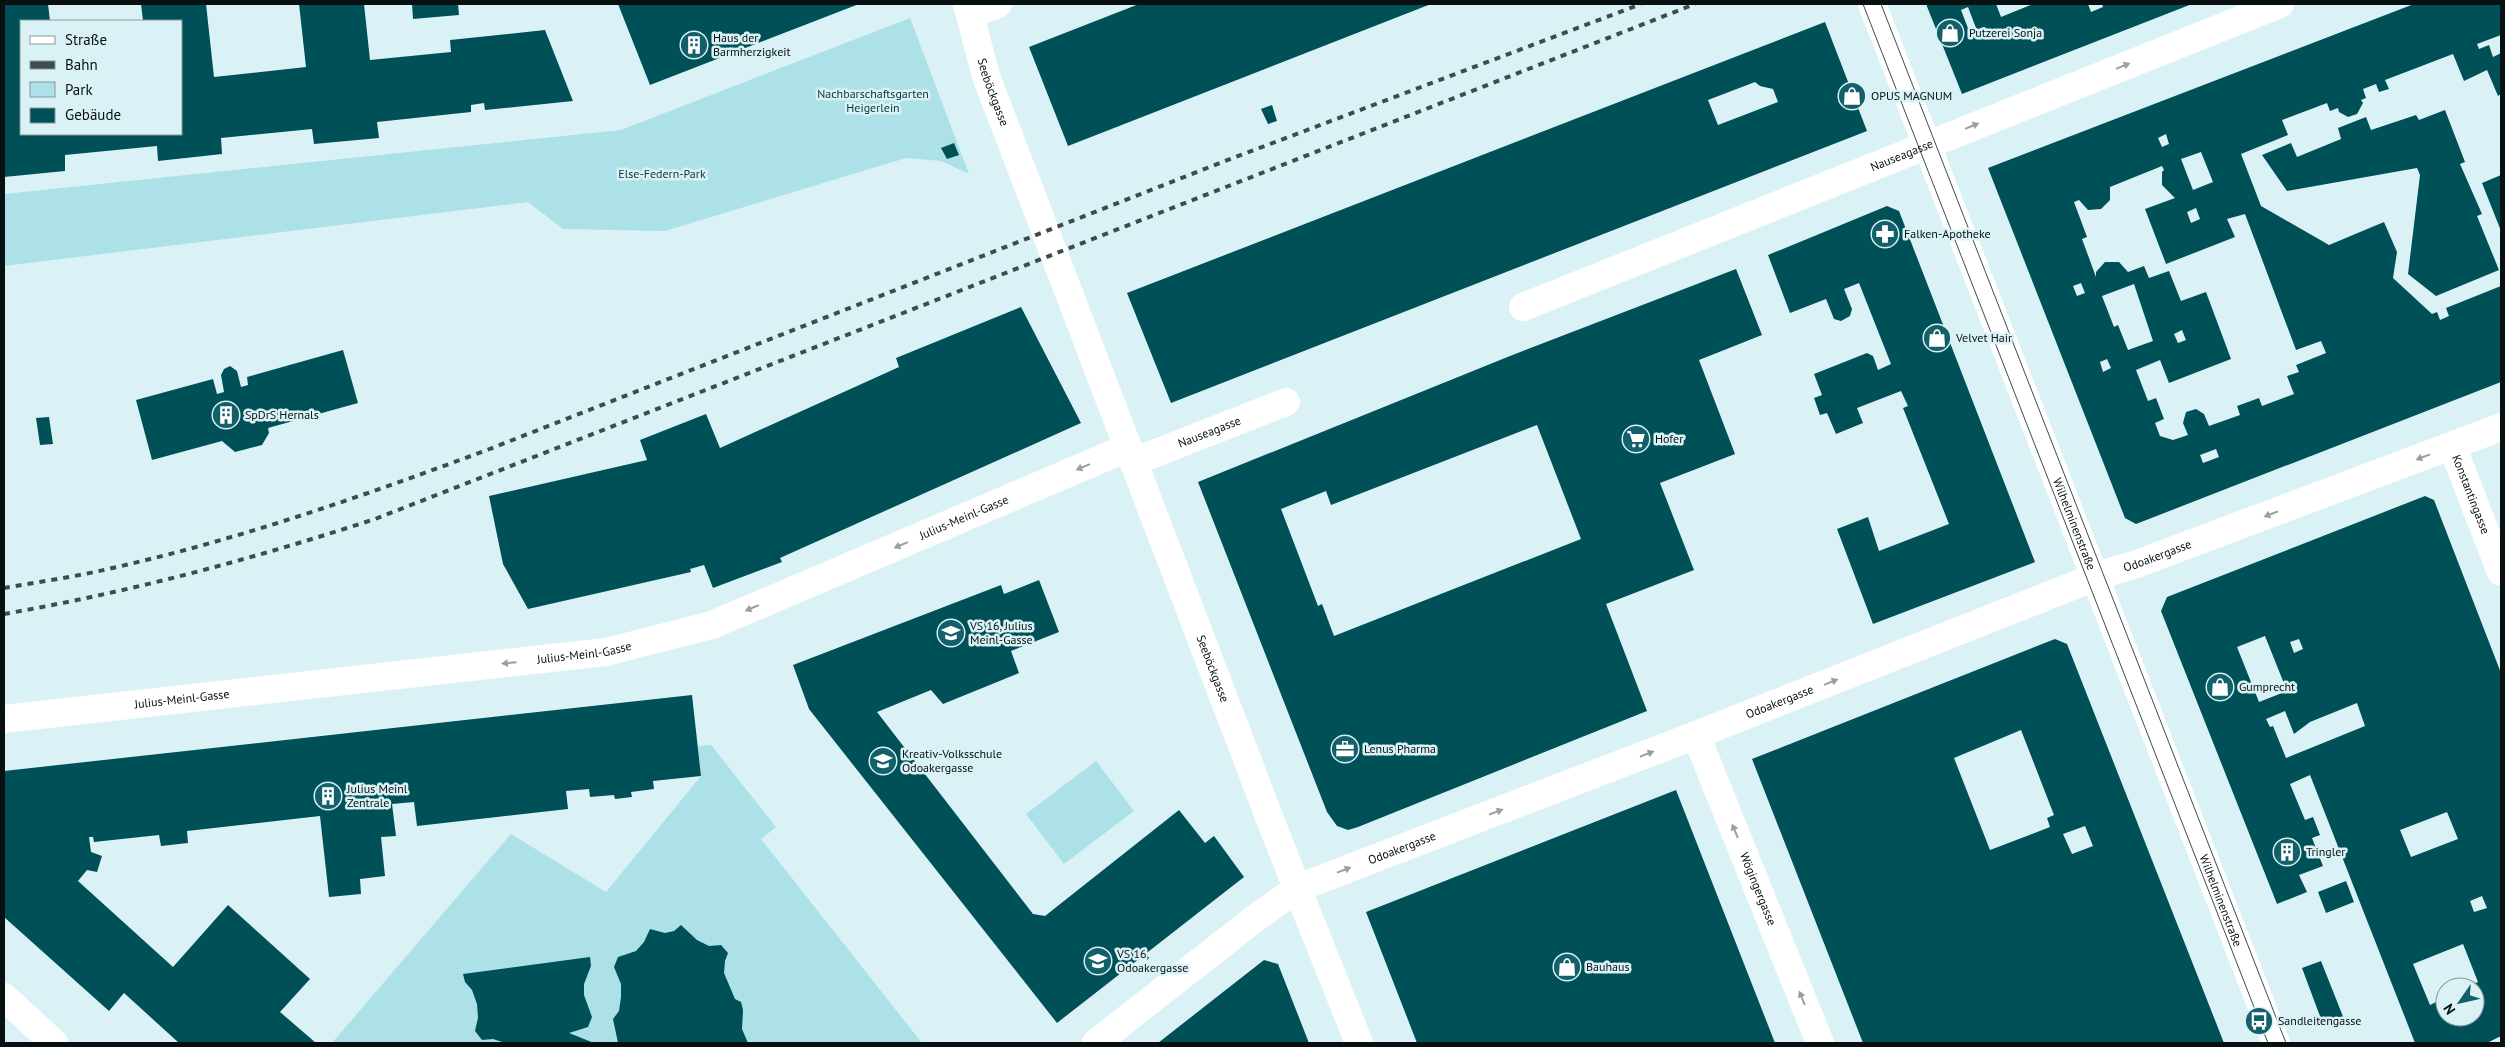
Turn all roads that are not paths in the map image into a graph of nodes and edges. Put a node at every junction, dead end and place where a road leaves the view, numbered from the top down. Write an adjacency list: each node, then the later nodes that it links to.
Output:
1 (998, 4): 4 (street)
2 (1872, 4): 5 (street, Wilhelminenstraße)
3 (2280, 4): 5 (street, Nauseagasse, one-way to 3)
4 (969, 9): 10 (street, Seeböckgasse)
5 (1927, 144): 6 (street, Nauseagasse); 12 (street, Wilhelminenstraße)
6 (1523, 308)
7 (1286, 402): 10 (street, Nauseagasse)
8 (2501, 427): 9 (street, Odoakergasse)
9 (2452, 446): 11 (street, Konstantingasse); 12 (street, Odoakergasse, one-way to 12)
10 (1130, 455): 13 (street, Julius-Meinl-Gasse, one-way to 13); 15 (street, Seeböckgasse)
11 (2501, 572)
12 (2096, 577): 14 (street, Odoakergasse, one-way to 12); 21 (street, Wilhelminenstraße)
13 (4, 719)
14 (1696, 735): 15 (street, Odoakergasse, one-way to 14); 20 (street, Wögingergasse, one-way to 14)
15 (1298, 888): 18 (street, Odoakergasse); 19 (street, Seeböckgasse)
16 (4, 997): 17 (street)
17 (54, 1043)
18 (1096, 1043)
19 (1359, 1043)
20 (1820, 1043)
21 (2276, 1043)

